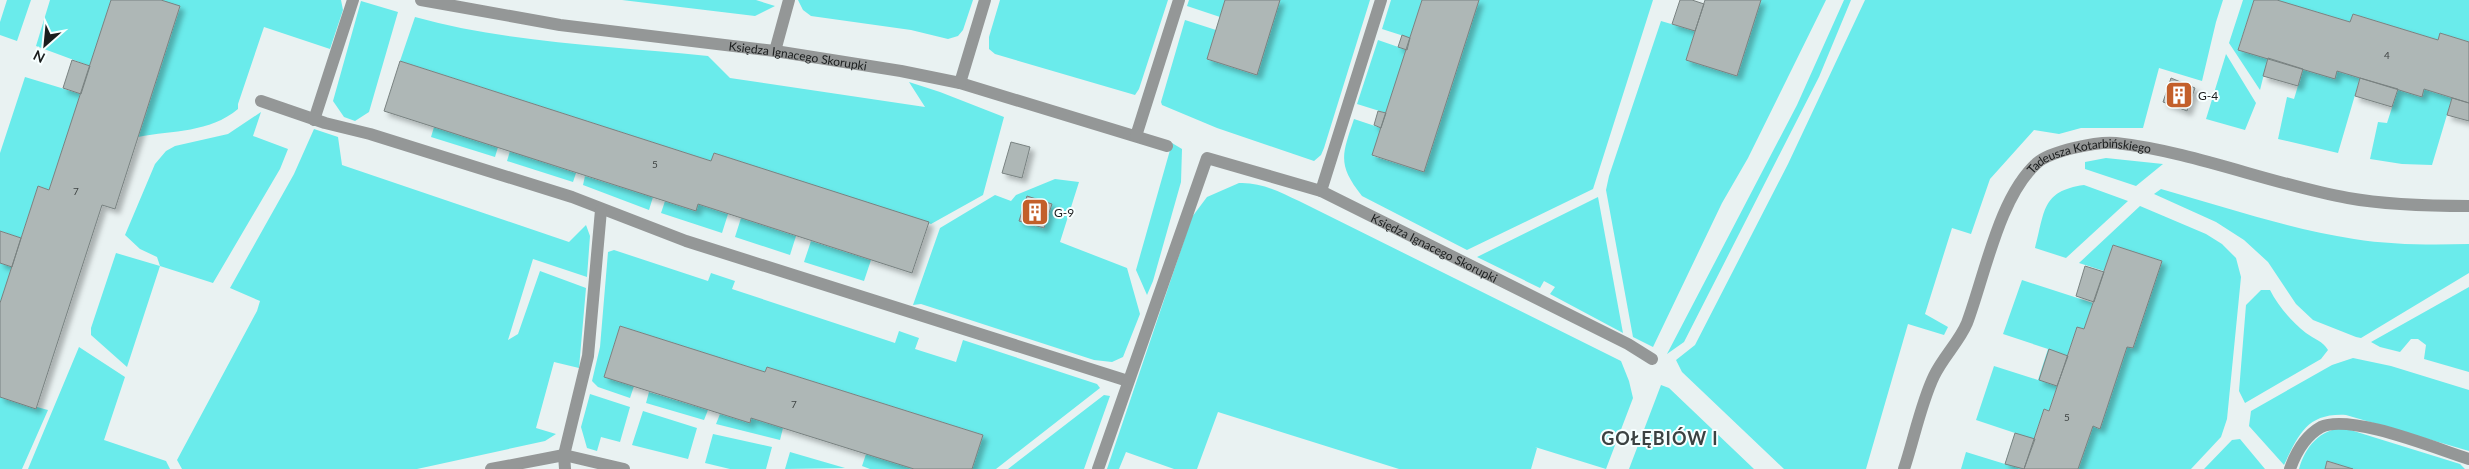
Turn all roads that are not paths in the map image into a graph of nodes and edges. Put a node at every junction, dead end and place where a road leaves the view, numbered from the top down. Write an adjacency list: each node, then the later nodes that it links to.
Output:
1 (353, 0): 11 (street)
2 (421, 0): 7 (street, Księdza Ignacego Skorupki)
3 (789, 0): 8 (street)
4 (985, 0): 9 (street)
5 (1179, 0): 12 (street)
6 (1381, 0): 14 (street)
7 (441, 3): 8 (street, Księdza Ignacego Skorupki)
8 (775, 50): 9 (street, Księdza Ignacego Skorupki)
9 (960, 83): 12 (street, Księdza Ignacego Skorupki)
10 (261, 101): 11 (street)
11 (314, 120): 16 (street)
12 (1136, 136): 13 (street, Księdza Ignacego Skorupki)
13 (1167, 146)
14 (1321, 191): 17 (street, Księdza Ignacego Skorupki); 18 (street, Księdza Ignacego Skorupki)
15 (2469, 206): 25 (street, Tadeusza Kotarbińskiego)
16 (601, 210): 18 (street); 19 (street)
17 (1652, 359)
18 (1128, 381): 24 (street)
19 (564, 455): 21 (street); 22 (street); 23 (street)
20 (2469, 460): 26 (street)
21 (491, 469)
22 (565, 469)
23 (624, 469)
24 (1098, 469)
25 (1904, 469)
26 (2290, 469)

